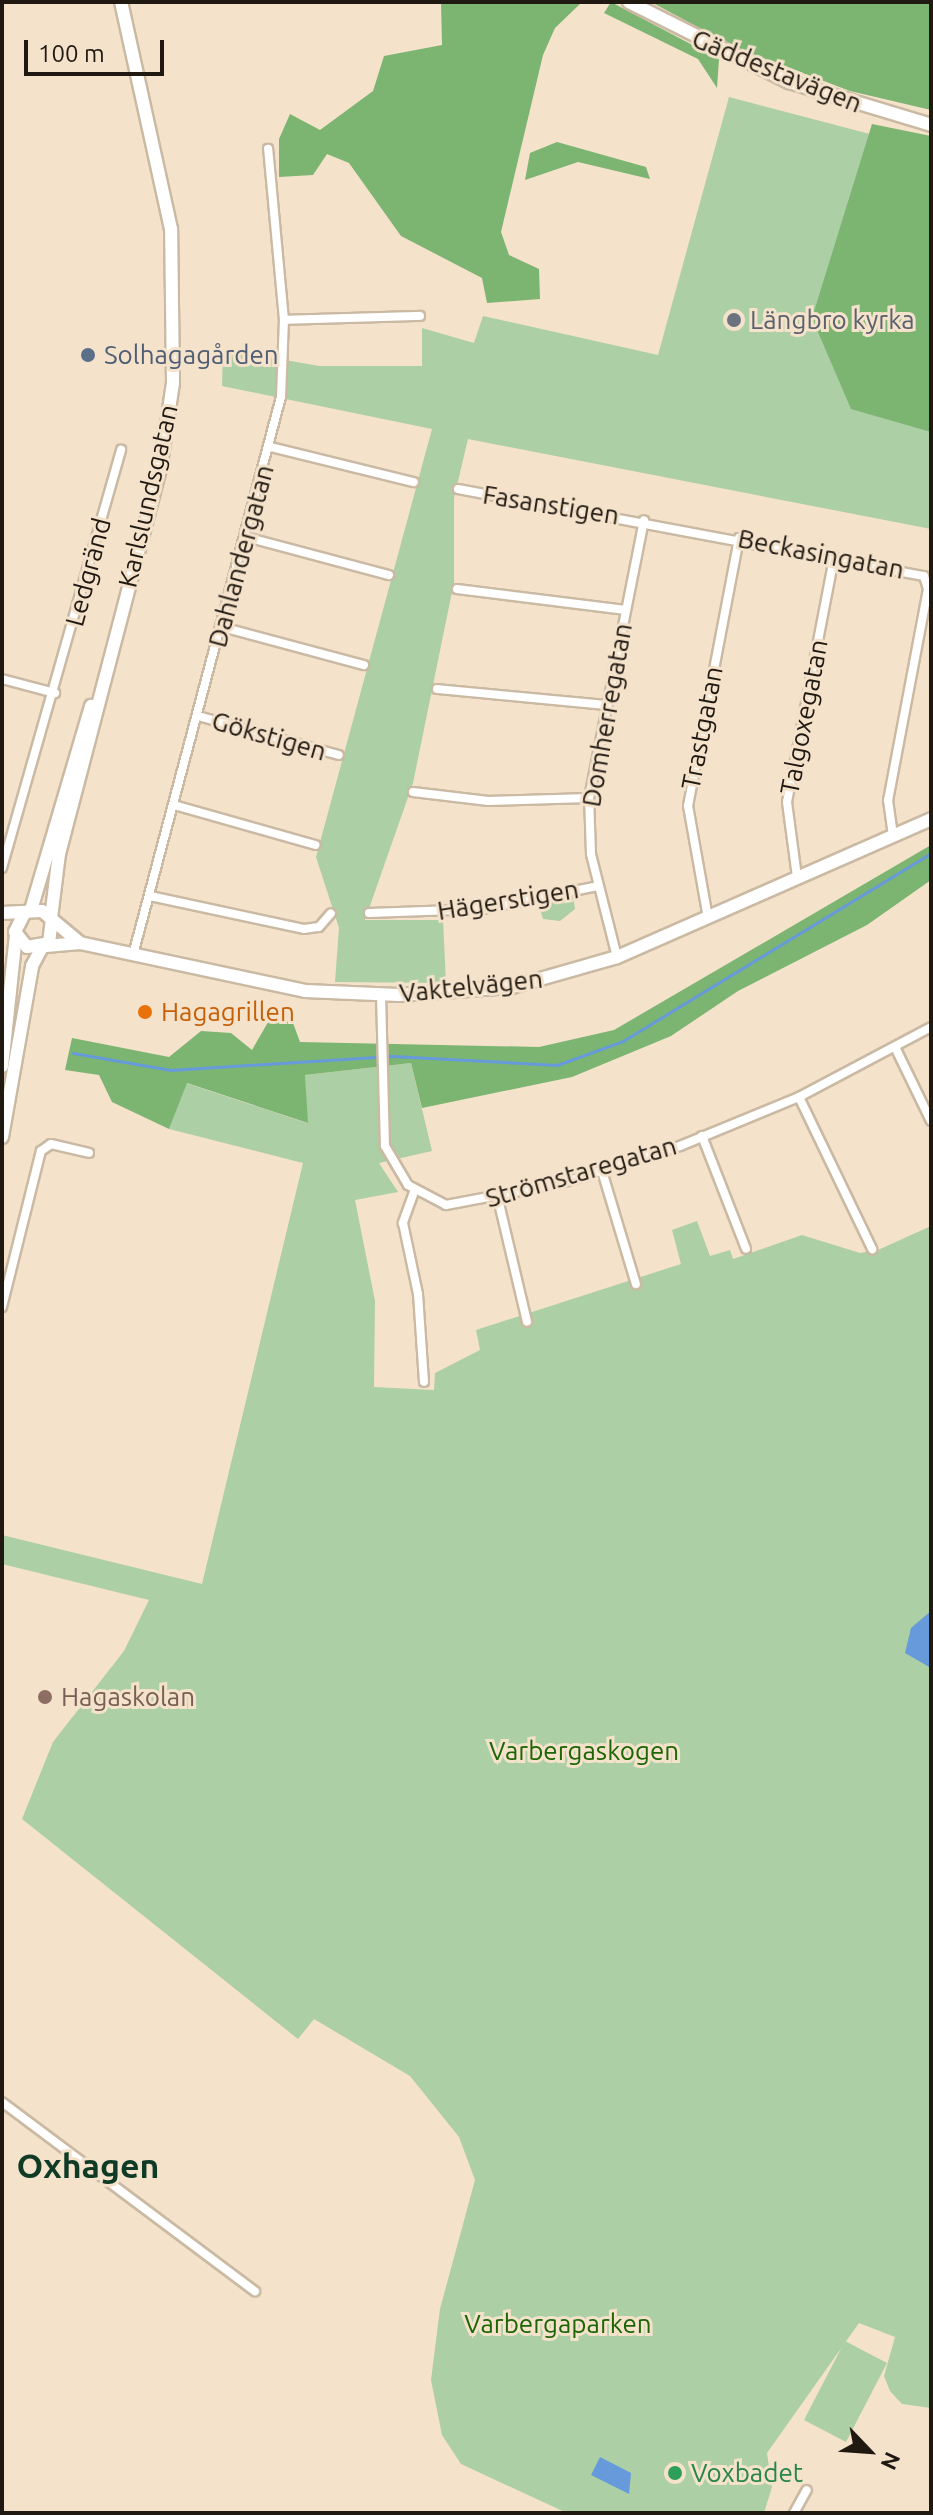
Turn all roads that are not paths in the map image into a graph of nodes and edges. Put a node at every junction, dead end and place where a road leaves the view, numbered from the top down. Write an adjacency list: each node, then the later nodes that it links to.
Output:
1 (121, 2): 19 (main road, Karlslundsgatan)
2 (629, 2): 3 (main road, Gäddestavägen)
3 (931, 125)
4 (268, 149): 6 (street, Dahlandergatan)
5 (420, 316): 6 (street)
6 (284, 320): 7 (street, Dahlandergatan)
7 (271, 447): 9 (street); 12 (street, Dahlandergatan)
8 (121, 450): 23 (street, Ledgränd)
9 (414, 482)
10 (458, 489): 11 (street, Fasanstigen)
11 (644, 520): 13 (street, Beckasingatan); 17 (street, Domherregatan)
12 (246, 537): 15 (street); 18 (street, Dahlandergatan)
13 (739, 538): 14 (street, Beckasingatan); 41 (street, Trastgatan)
14 (834, 557): 31 (street, Beckasingatan); 34 (street, Talgoxegatan)
15 (389, 575)
16 (457, 589): 17 (street)
17 (626, 610): 24 (street, Domherregatan)
18 (222, 627): 20 (street); 25 (street, Dahlandergatan)
19 (109, 658): 37 (main road, Karlslundsgatan); 42 (main road, Karlslundsgatan)
20 (364, 665)
21 (2, 679): 23 (street)
22 (437, 689): 24 (street)
23 (55, 693): 33 (street, Ledgränd)
24 (607, 705): 28 (street, Domherregatan)
25 (198, 716): 26 (street, Gökstigen); 29 (street, Dahlandergatan)
26 (339, 755)
27 (413, 792): 28 (street)
28 (589, 798): 35 (street, Domherregatan)
29 (174, 805): 32 (street); 36 (street, Dahlandergatan)
30 (931, 819): 31 (main road, Vaktelvägen)
31 (893, 836): 34 (main road, Vaktelvägen)
32 (315, 845)
33 (2, 868)
34 (797, 877): 41 (main road, Vaktelvägen)
35 (598, 886): 40 (street, Hägerstigen); 48 (street, Domherregatan)
36 (150, 896): 39 (street); 47 (street, Dahlandergatan)
37 (28, 911): 38 (main road); 42 (main road, Vaktelvägen); 44 (main road, Karlslundsgatan)
38 (2, 913)
39 (331, 913)
40 (369, 913)
41 (708, 918): 48 (main road, Vaktelvägen)
42 (52, 919): 45 (main road, Vaktelvägen); 46 (main road, Karlslundsgatan)
43 (2, 925): 44 (main road)
44 (16, 934): 46 (main road); 52 (main road)
45 (80, 943): 46 (main road, Vaktelvägen); 47 (main road, Vaktelvägen)
46 (44, 946): 56 (main road)
47 (133, 955): 49 (main road, Vaktelvägen)
48 (617, 957): 49 (main road, Vaktelvägen)
49 (381, 995): 59 (street)
50 (931, 1027): 51 (street, Strömstaregatan)
51 (895, 1047): 53 (street, Strömstaregatan); 54 (street)
52 (2, 1066)
53 (799, 1097): 55 (street, Strömstaregatan); 62 (street)
54 (931, 1121)
55 (702, 1136): 58 (street, Strömstaregatan); 61 (street)
56 (2, 1137)
57 (89, 1153): 64 (street)
58 (602, 1171): 60 (street, Strömstaregatan); 63 (street)
59 (414, 1192): 60 (street, Strömstaregatan); 66 (street)
60 (498, 1199): 65 (street)
61 (746, 1249)
62 (872, 1249)
63 (636, 1284)
64 (2, 1307)
65 (527, 1322)
66 (424, 1382)
67 (2, 2102): 68 (street)
68 (255, 2291)
69 (807, 2490): 70 (street)
70 (794, 2513)

